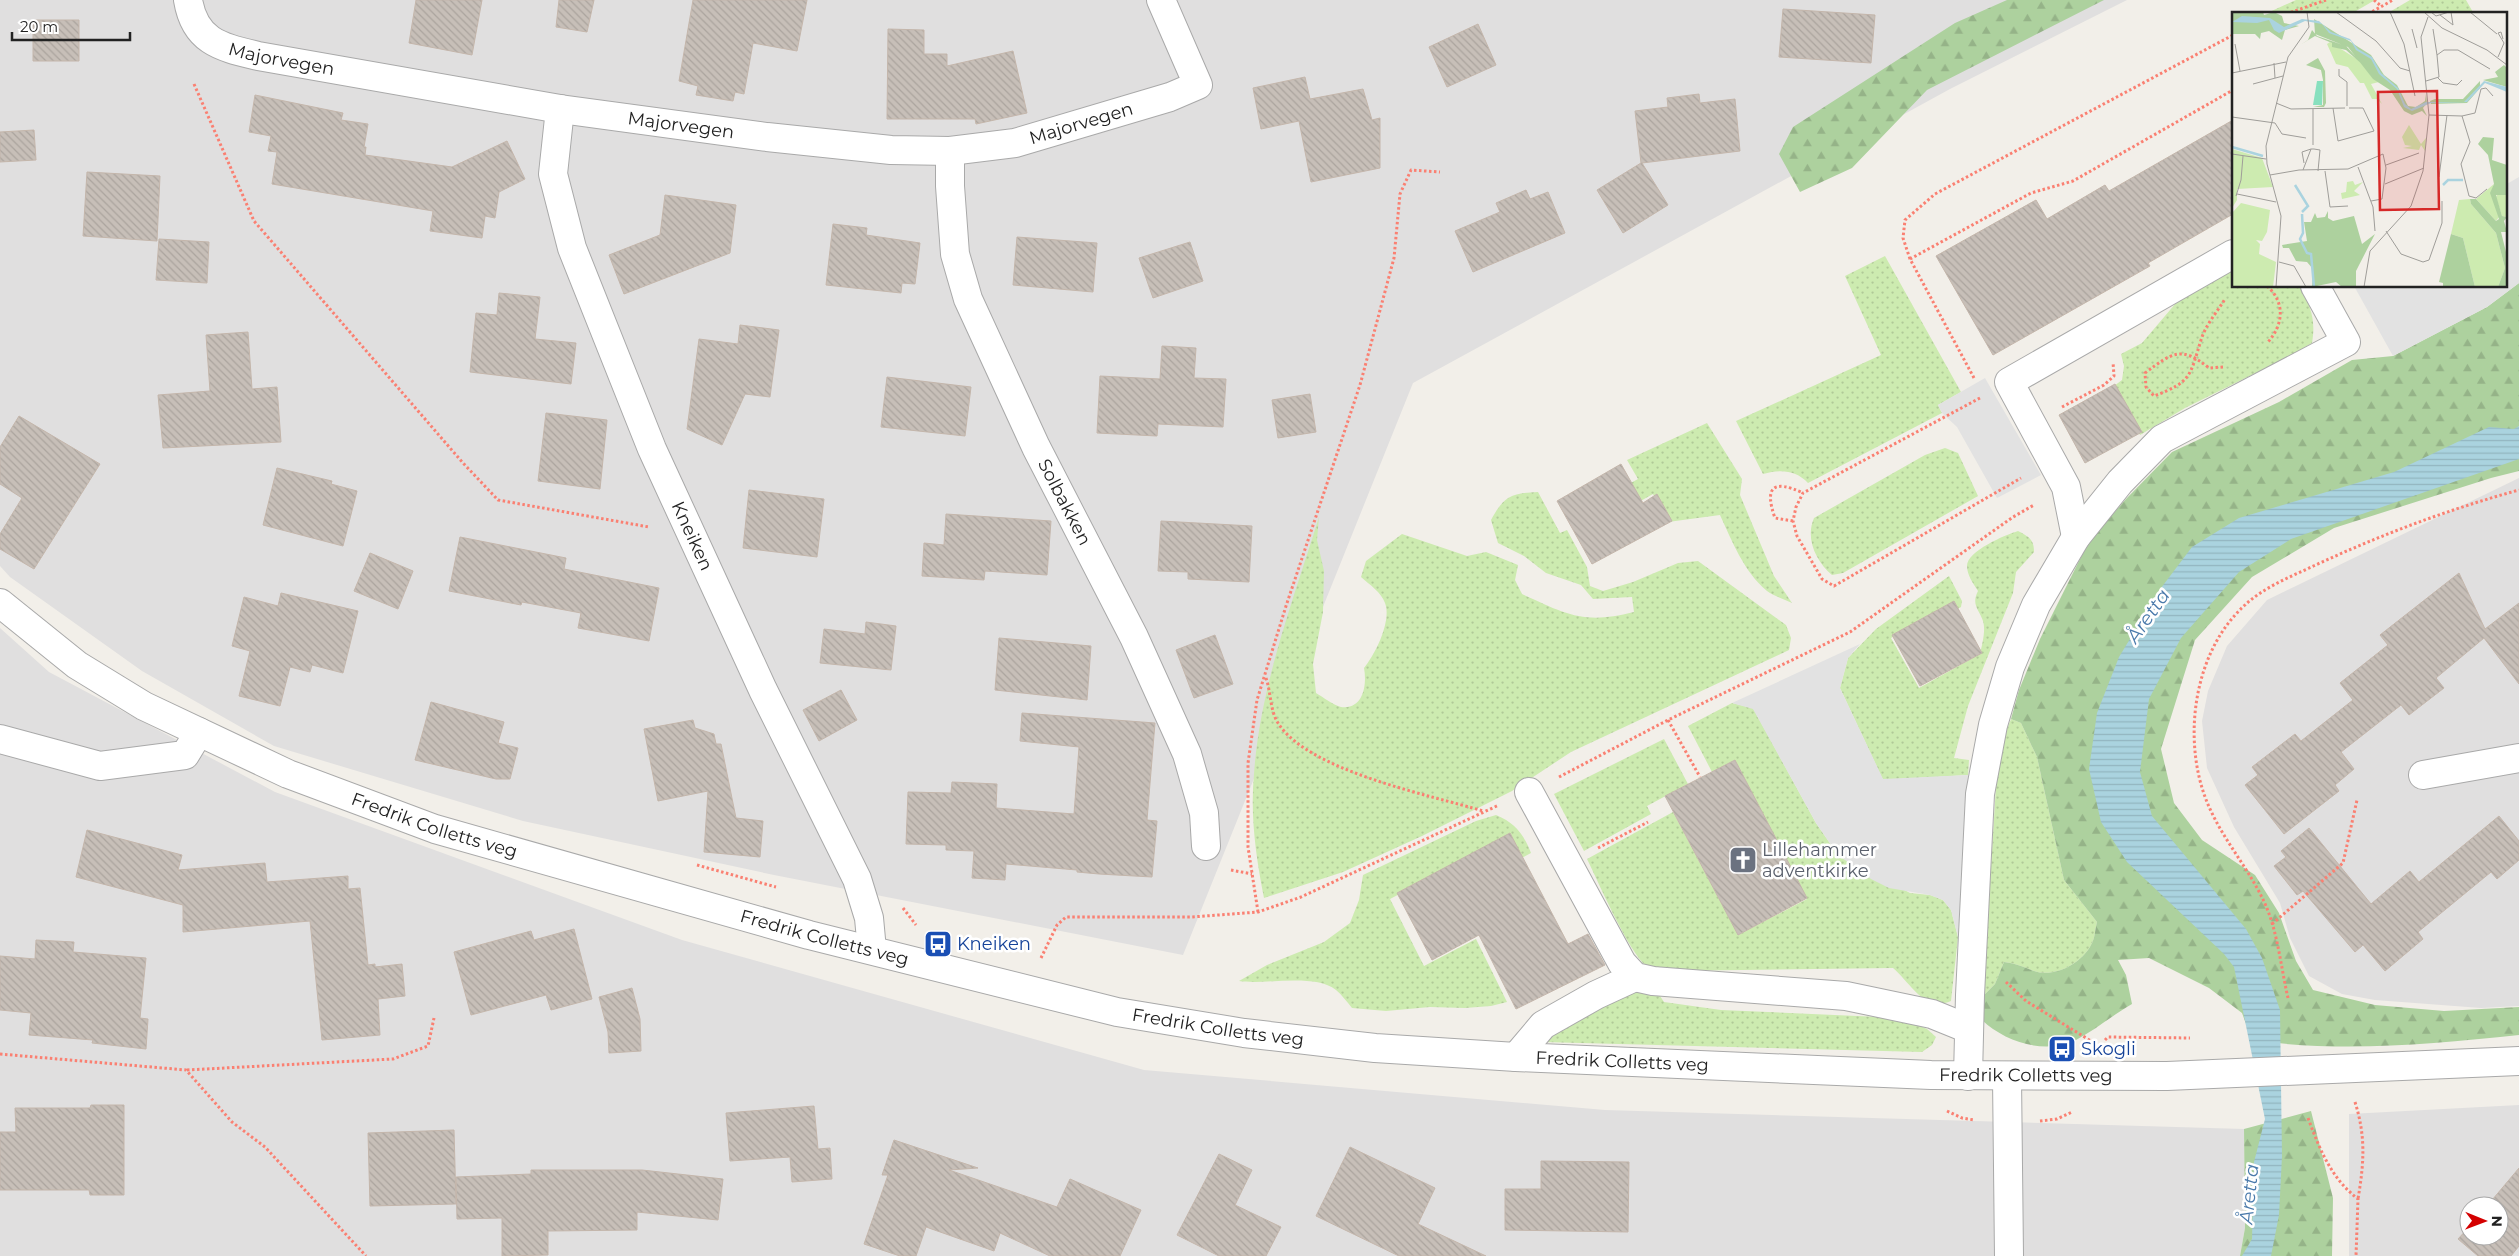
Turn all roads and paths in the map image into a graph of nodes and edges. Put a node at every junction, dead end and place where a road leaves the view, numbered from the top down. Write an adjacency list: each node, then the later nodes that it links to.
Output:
1 (188, 0): 12 (street, Majorvegen)
2 (1162, 0): 13 (street, Majorvegen)
3 (2326, 0): 7 (path)
4 (2374, 0): 6 (path)
5 (2393, 0): 6 (path)
6 (2381, 6): 8 (path)
7 (2292, 12)
8 (2371, 12)
9 (2232, 35): 16 (path)
10 (194, 84): 32 (path)
11 (2232, 91): 16 (path)
12 (560, 109): 13 (street, Majorvegen); 32 (street, Kneiken)
13 (950, 151): 46 (street, Solbakken)
14 (1440, 172): 35 (path)
15 (2232, 255): 20 (street)
16 (1910, 258): 25 (path)
17 (2269, 288): 21 (path)
18 (2316, 288): 33 (street)
19 (2226, 298): 22 (path)
20 (2095, 332): 24 (street); 26 (path)
21 (2260, 347)
22 (2197, 358): 22 (path); 23 (path)
23 (2225, 366)
24 (2008, 382): 25 (path); 26 (street)
25 (1984, 396): 30 (path)
26 (2032, 422): 27 (street)
27 (2052, 460): 28 (street); 31 (path)
28 (2066, 487): 33 (street); 36 (path)
29 (2519, 490): 50 (path)
30 (1803, 493): 31 (path); 31 (path)
31 (1793, 521)
32 (691, 535): 48 (street, Kneiken)
33 (2076, 537): 58 (street)
34 (0, 603): 37 (street, Fredrik Colletts veg)
35 (1266, 677): 44 (path); 49 (path)
36 (1668, 720): 41 (path); 42 (path)
37 (199, 732): 38 (street); 52 (street, Fredrik Colletts veg)
38 (0, 739)
39 (2519, 758): 40 (street)
40 (2423, 775)
41 (1700, 777)
42 (1529, 792): 44 (path); 47 (street)
43 (2357, 800): 50 (path)
44 (1484, 811): 49 (path)
45 (1648, 822): 47 (path)
46 (1206, 846)
47 (1567, 864): 54 (street)
48 (857, 879): 51 (path); 52 (street, Kneiken)
49 (1258, 912): 53 (path)
50 (2272, 924): 56 (path)
51 (918, 929)
52 (872, 950): 61 (street, Fredrik Colletts veg)
53 (1039, 962)
54 (1635, 977): 58 (street); 61 (street)
55 (2005, 980): 59 (path)
56 (2288, 998)
57 (434, 1018): 63 (path)
58 (1969, 1029): 64 (street)
59 (2098, 1046)
60 (0, 1054): 63 (path)
61 (1516, 1057): 64 (street, Fredrik Colletts veg)
62 (2519, 1061): 65 (street, Fredrik Colletts veg)
63 (186, 1070): 72 (path)
64 (1968, 1076): 65 (street, Fredrik Colletts veg)
65 (2007, 1077): 70 (street)
66 (2353, 1094): 71 (path)
67 (1939, 1107): 70 (path)
68 (2080, 1108): 70 (path)
69 (2308, 1118): 71 (path)
70 (2007, 1123): 73 (street)
71 (2358, 1200): 74 (path)
72 (366, 1256)
73 (2009, 1256)
74 (2356, 1256)

